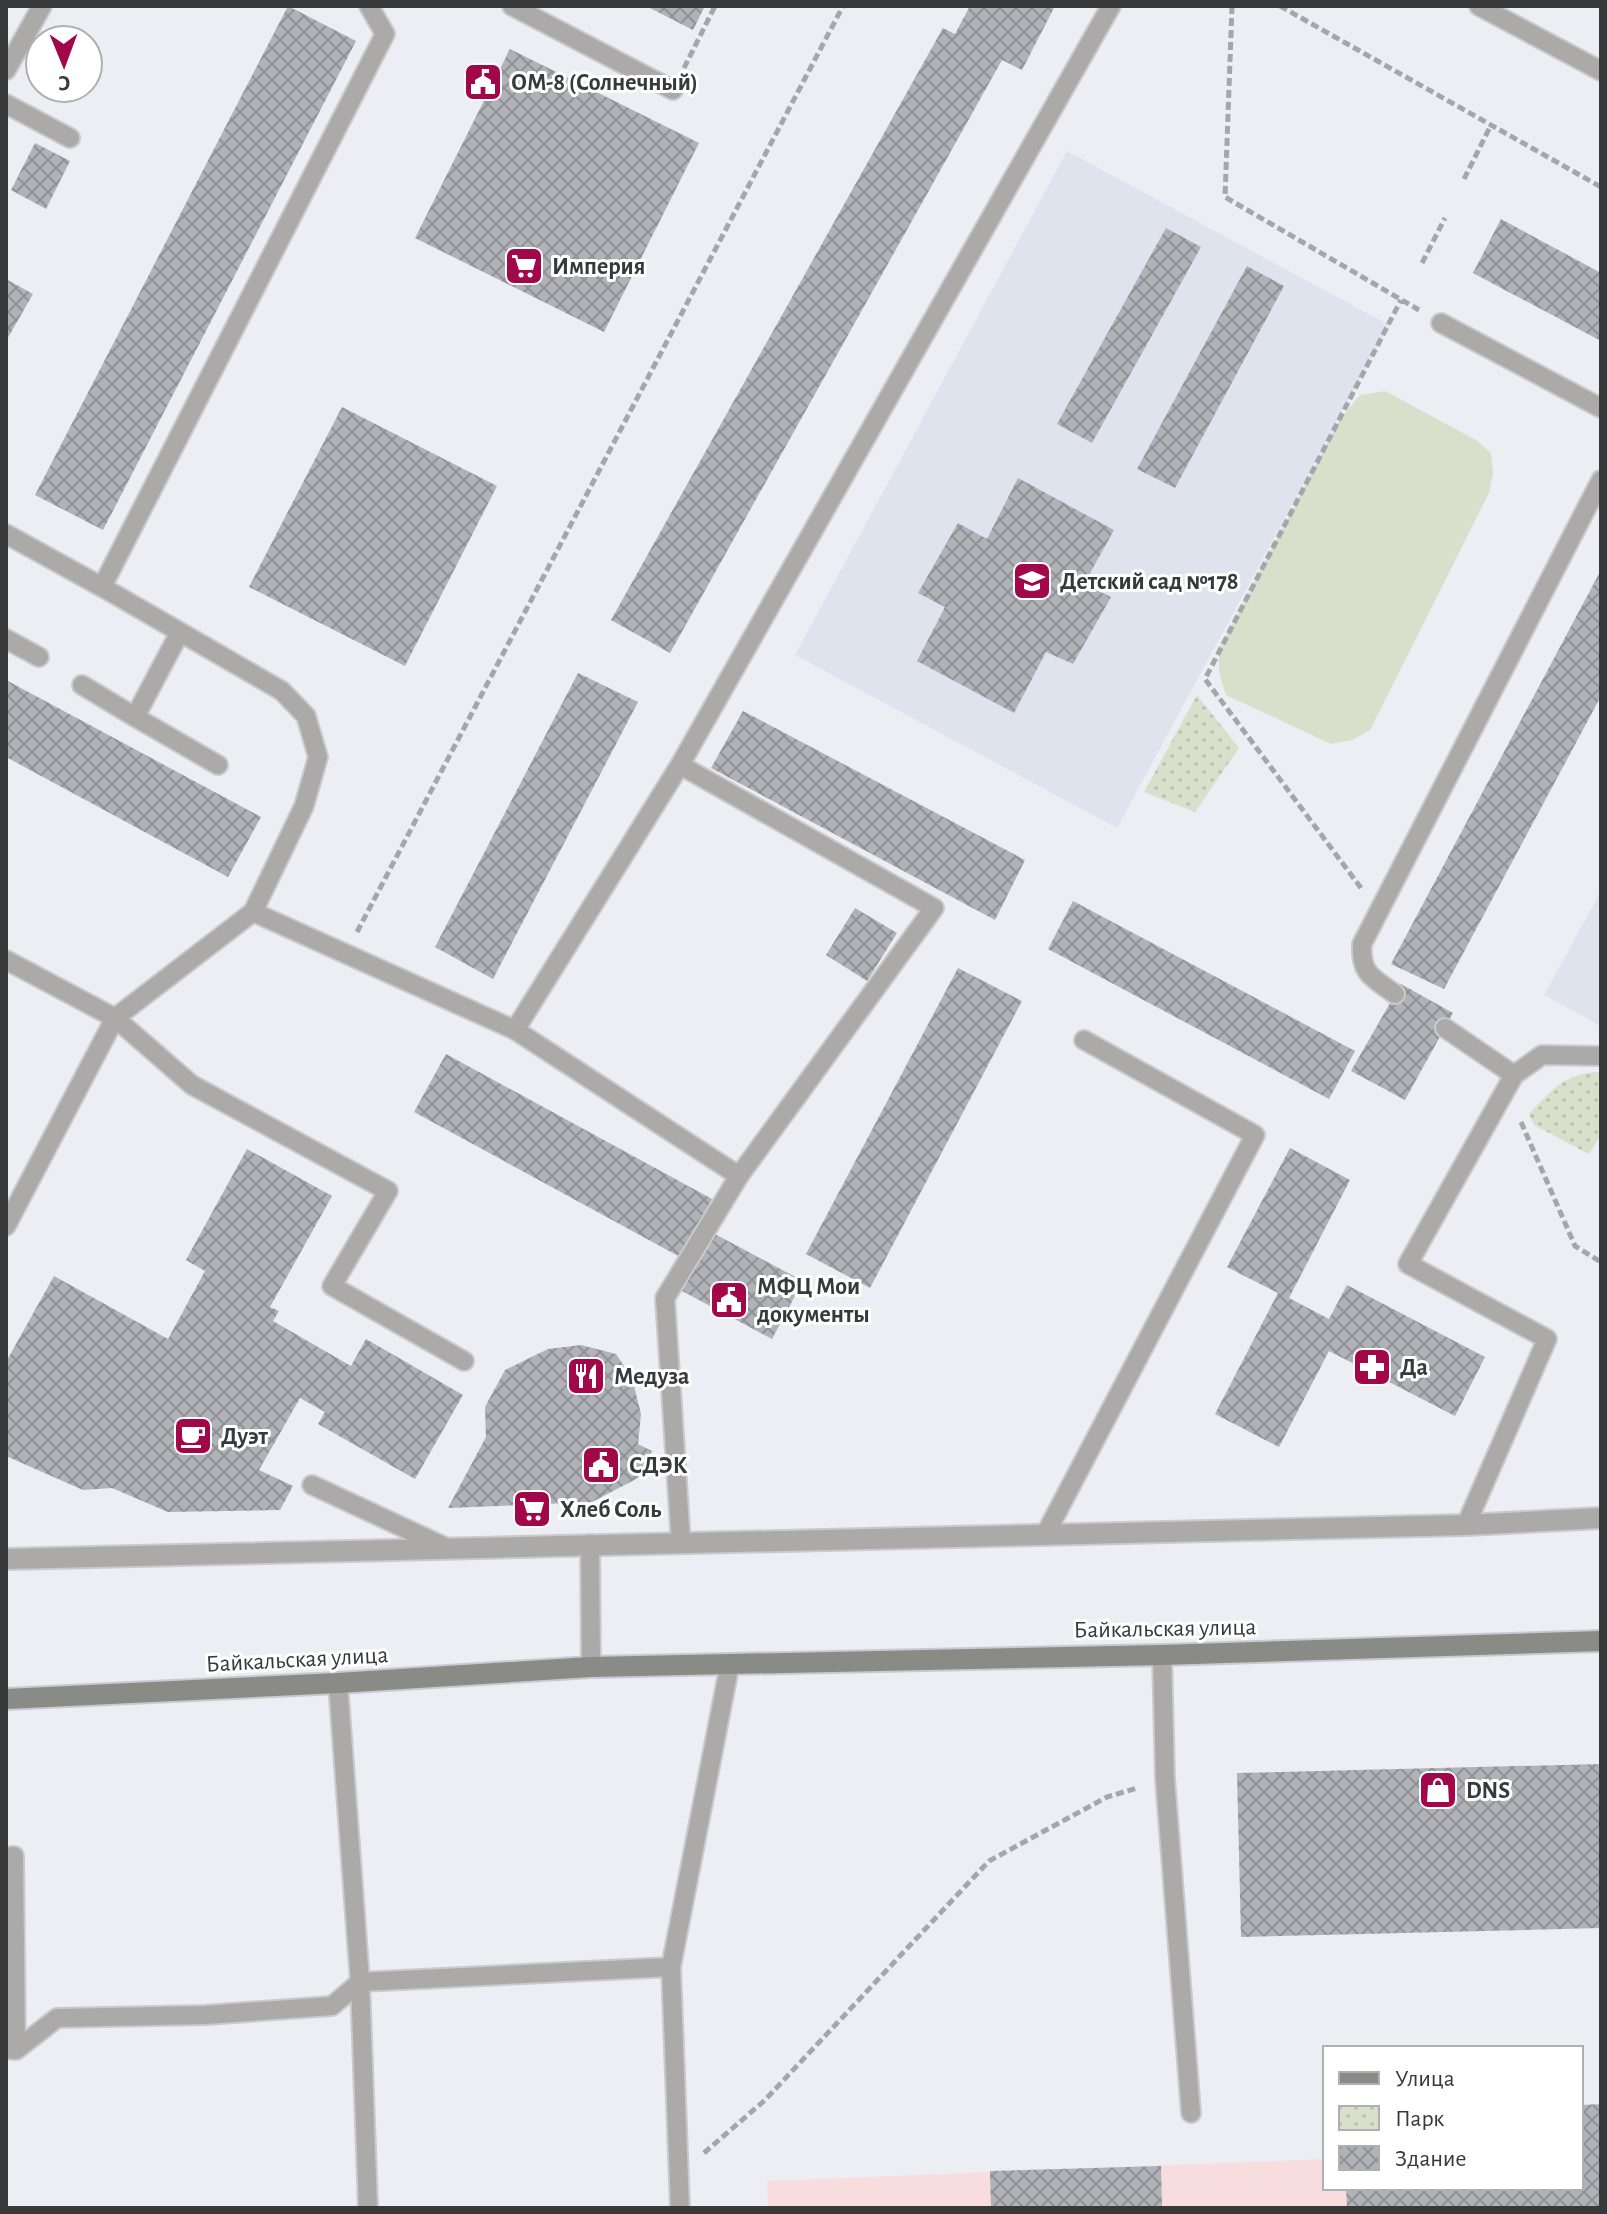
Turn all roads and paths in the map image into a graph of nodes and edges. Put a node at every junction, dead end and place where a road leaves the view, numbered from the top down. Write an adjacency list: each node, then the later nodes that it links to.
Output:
1 (42, 6): 10 (lane)
2 (369, 6): 25 (lane)
3 (512, 6): 12 (lane)
4 (715, 6): 12 (path)
5 (843, 6): 35 (path)
6 (1111, 6): 32 (lane)
7 (1232, 6): 20 (path)
8 (1280, 6): 14 (path)
9 (1479, 6): 11 (lane)
10 (6, 70)
11 (1601, 71)
12 (673, 90)
13 (6, 104): 15 (lane)
14 (1491, 125): 16 (path); 17 (path)
15 (70, 138)
16 (1464, 179)
17 (1601, 187)
18 (1445, 218): 19 (path)
19 (1422, 263)
20 (1401, 300): 21 (path); 34 (path)
21 (1441, 323): 22 (lane)
22 (1601, 408)
23 (1601, 480): 34 (lane)
24 (6, 534): 25 (lane)
25 (102, 587): 26 (lane)
26 (180, 632): 30 (lane); 33 (lane)
27 (6, 639): 28 (lane)
28 (39, 657)
29 (82, 685): 30 (lane)
30 (135, 717): 31 (lane)
31 (218, 765)
32 (680, 765): 40 (lane); 44 (lane)
33 (253, 912): 35 (lane); 38 (lane)
34 (1379, 912): 37 (lane)
35 (346, 954): 40 (lane)
36 (6, 960): 38 (lane)
37 (1395, 994)
38 (115, 1018): 45 (lane); 47 (lane)
39 (1445, 1028): 43 (lane)
40 (515, 1030): 44 (lane)
41 (1084, 1040): 51 (lane)
42 (1601, 1056): 43 (lane)
43 (1510, 1082): 46 (path); 50 (lane)
44 (739, 1176): 52 (lane)
45 (6, 1226)
46 (1601, 1262)
47 (464, 1361)
48 (312, 1485): 54 (lane)
49 (1601, 1518): 50 (street)
50 (1466, 1525): 51 (street)
51 (1046, 1533): 52 (street)
52 (681, 1543): 53 (street)
53 (590, 1544): 54 (street); 59 (lane)
54 (445, 1547): 55 (street)
55 (6, 1559)
56 (1601, 1641): 57 (main road, Байкальская улица)
57 (1162, 1655): 58 (main road, Байкальская улица); 62 (lane)
58 (730, 1663): 59 (main road, Байкальская улица); 64 (lane)
59 (591, 1667): 60 (main road, Байкальская улица)
60 (338, 1683): 61 (main road, Байкальская улица); 65 (lane)
61 (6, 1699)
62 (1165, 1779): 67 (lane); 68 (path)
63 (6, 1857): 66 (lane)
64 (671, 1967): 65 (lane); 68 (lane)
65 (360, 1982): 66 (lane); 69 (lane)
66 (11, 2050)
67 (1191, 2113)
68 (678, 2175): 70 (lane)
69 (368, 2208)
70 (680, 2208)

